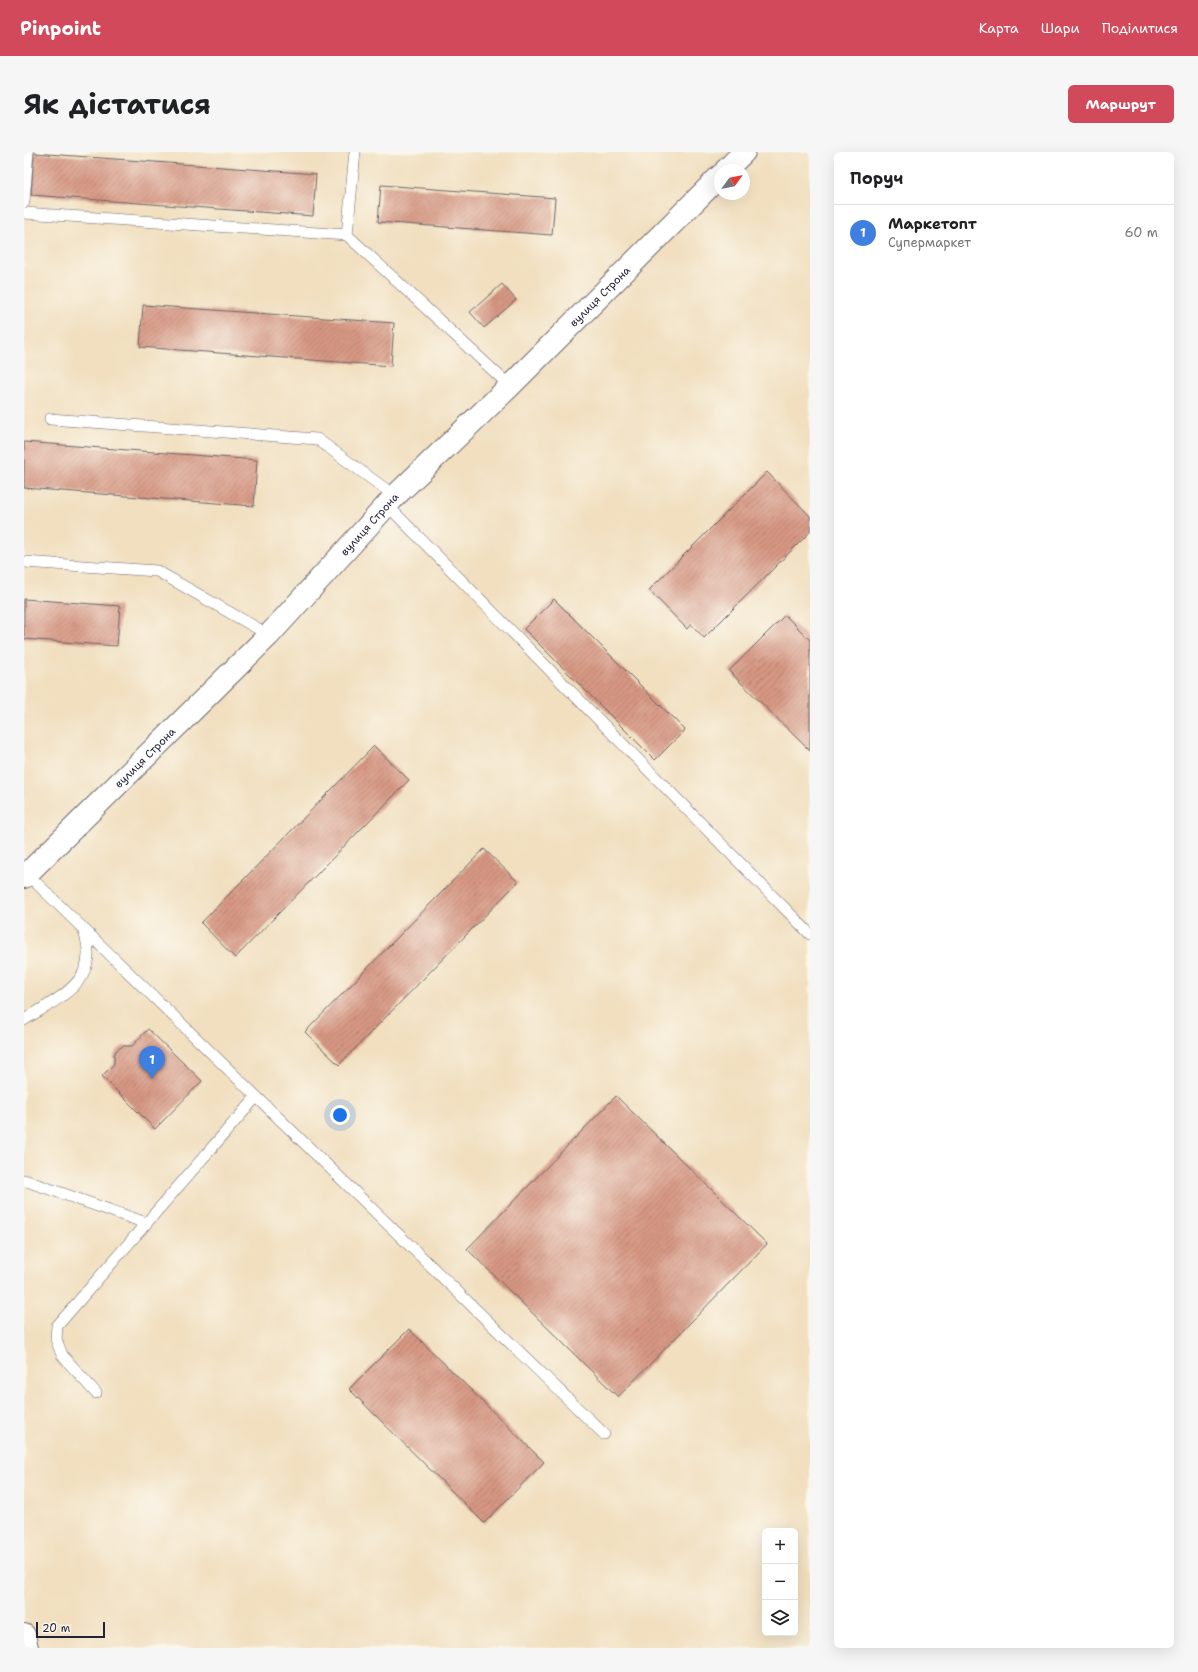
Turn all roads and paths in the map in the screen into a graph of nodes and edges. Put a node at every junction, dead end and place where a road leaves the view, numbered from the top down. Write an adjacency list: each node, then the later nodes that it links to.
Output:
1 (28, 152): 6 (lane)
2 (355, 152): 8 (lane)
3 (744, 152): 4 (street)
4 (732, 164)
5 (714, 182): 9 (street, вулиця Строна)
6 (24, 202)
7 (24, 213): 8 (lane)
8 (347, 234): 9 (lane)
9 (510, 386): 11 (street, вулиця Строна)
10 (50, 419): 11 (lane)
11 (391, 501): 13 (street, вулиця Строна); 16 (lane)
12 (24, 562): 13 (lane)
13 (269, 635): 14 (street, вулиця Строна)
14 (25, 876): 15 (lane)
15 (83, 929): 17 (lane); 18 (lane)
16 (810, 934)
17 (24, 1020)
18 (256, 1097): 20 (lane); 22 (lane)
19 (24, 1180): 20 (lane)
20 (146, 1223): 21 (lane)
21 (96, 1393)
22 (604, 1434)
23 (24, 1635): 24 (street)
24 (27, 1648)

